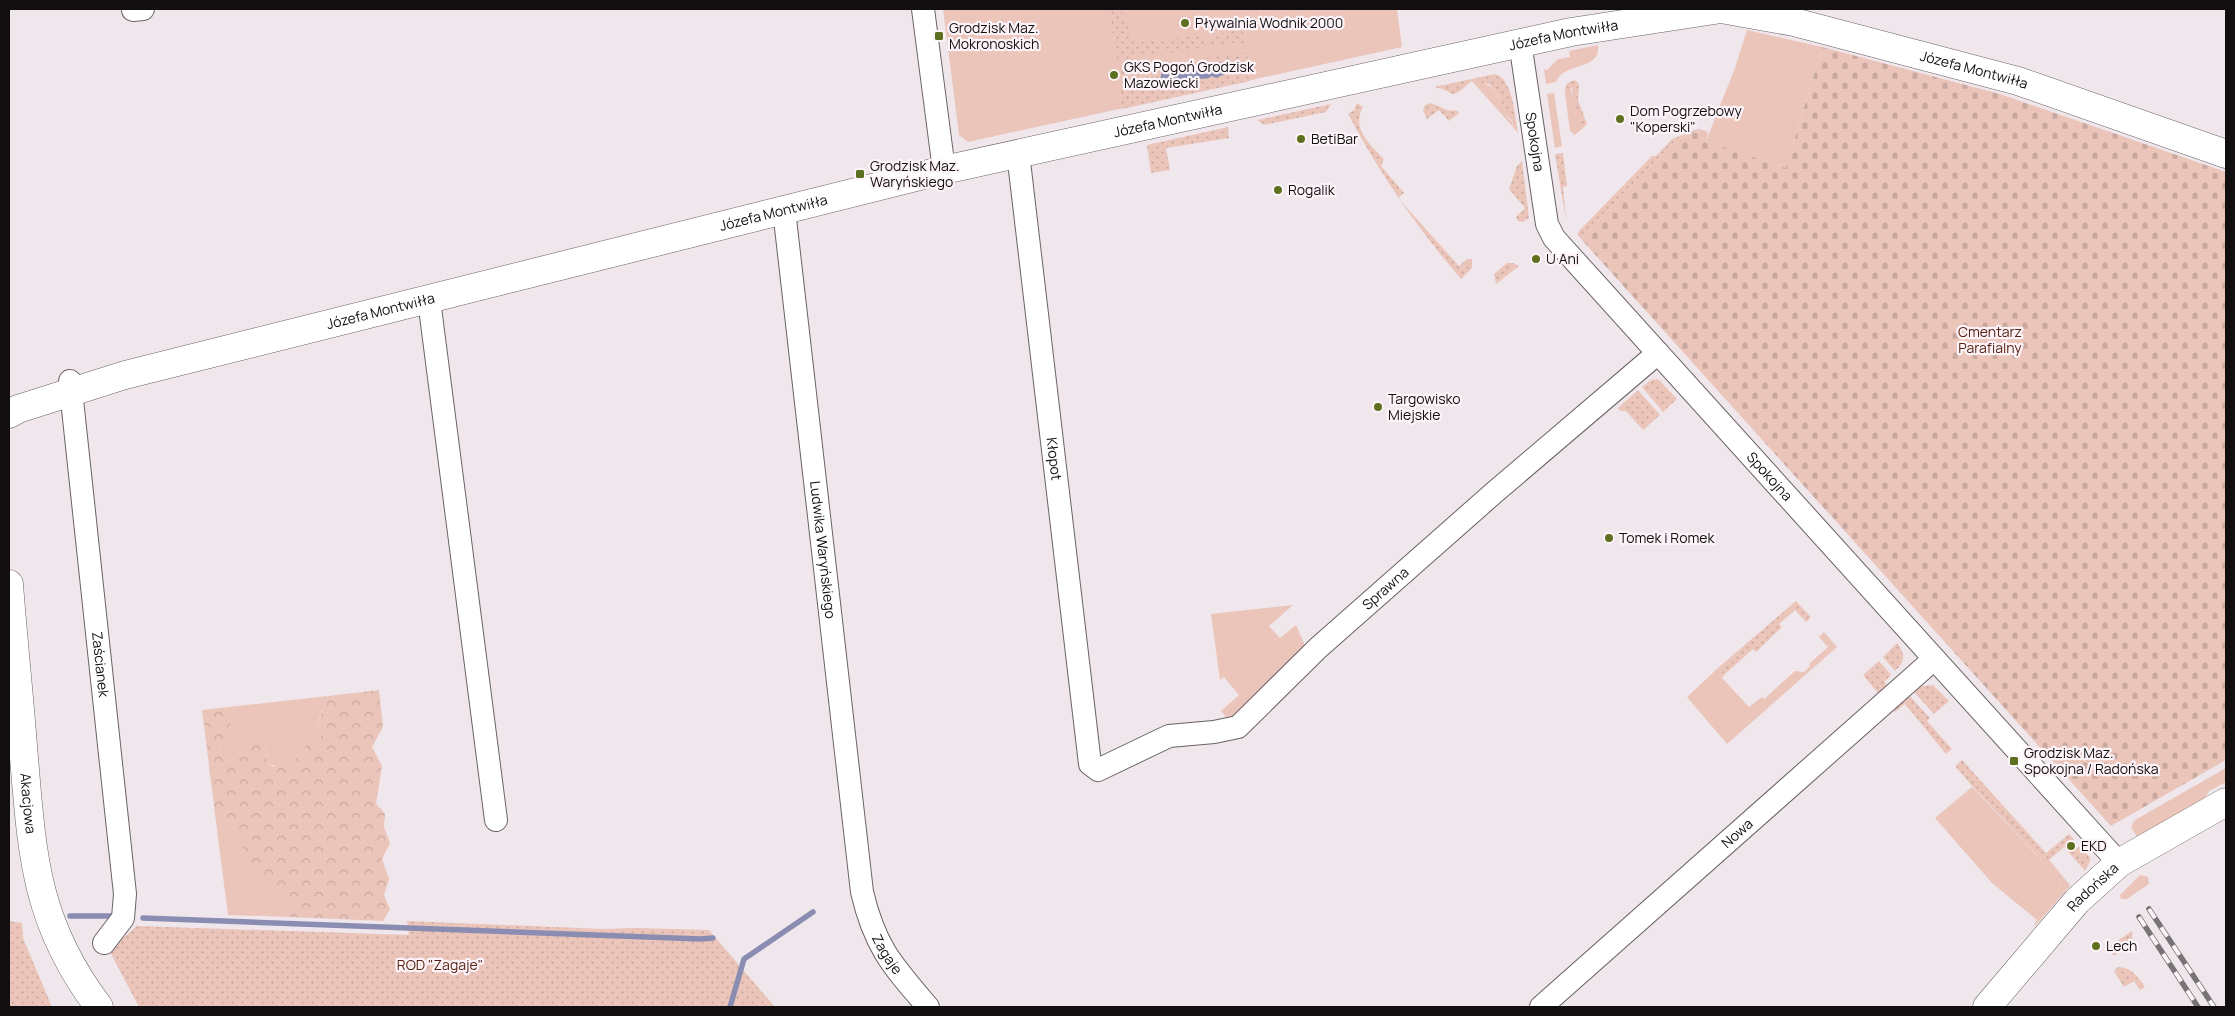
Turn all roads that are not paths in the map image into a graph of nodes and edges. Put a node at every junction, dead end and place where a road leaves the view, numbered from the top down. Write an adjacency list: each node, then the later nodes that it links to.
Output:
1 (923, 9): 6 (street)
2 (1721, 9): 3 (street, Józefa Montwiłła); 5 (street, Józefa Montwiłła)
3 (1520, 42): 4 (street, Józefa Montwiłła); 9 (street, Spokojna)
4 (1018, 153): 6 (street, Józefa Montwiłła); 15 (street, Kłopot)
5 (2226, 154)
6 (944, 170): 7 (street, Józefa Montwiłła)
7 (784, 210): 8 (street, Józefa Montwiłła); 19 (street, Ludwika Waryńskiego)
8 (429, 300): 10 (street, Józefa Montwiłła); 17 (street)
9 (1658, 354): 14 (street, Spokojna); 15 (street, Sprawna)
10 (71, 387): 11 (street, Józefa Montwiłła); 12 (street, Józefa Montwiłła); 20 (street, Zaścianek)
11 (9, 390)
12 (9, 414)
13 (9, 584): 21 (street, Akacjowa)
14 (1934, 659): 18 (street, Spokojna); 23 (street, Nowa)
15 (1090, 764)
16 (2224, 809): 18 (street, Radońska)
17 (496, 820)
18 (2119, 863): 24 (street, Radońska)
19 (862, 892): 22 (street, Zagaje)
20 (104, 943)
21 (99, 1007)
22 (928, 1007)
23 (1541, 1007)
24 (1987, 1007)

